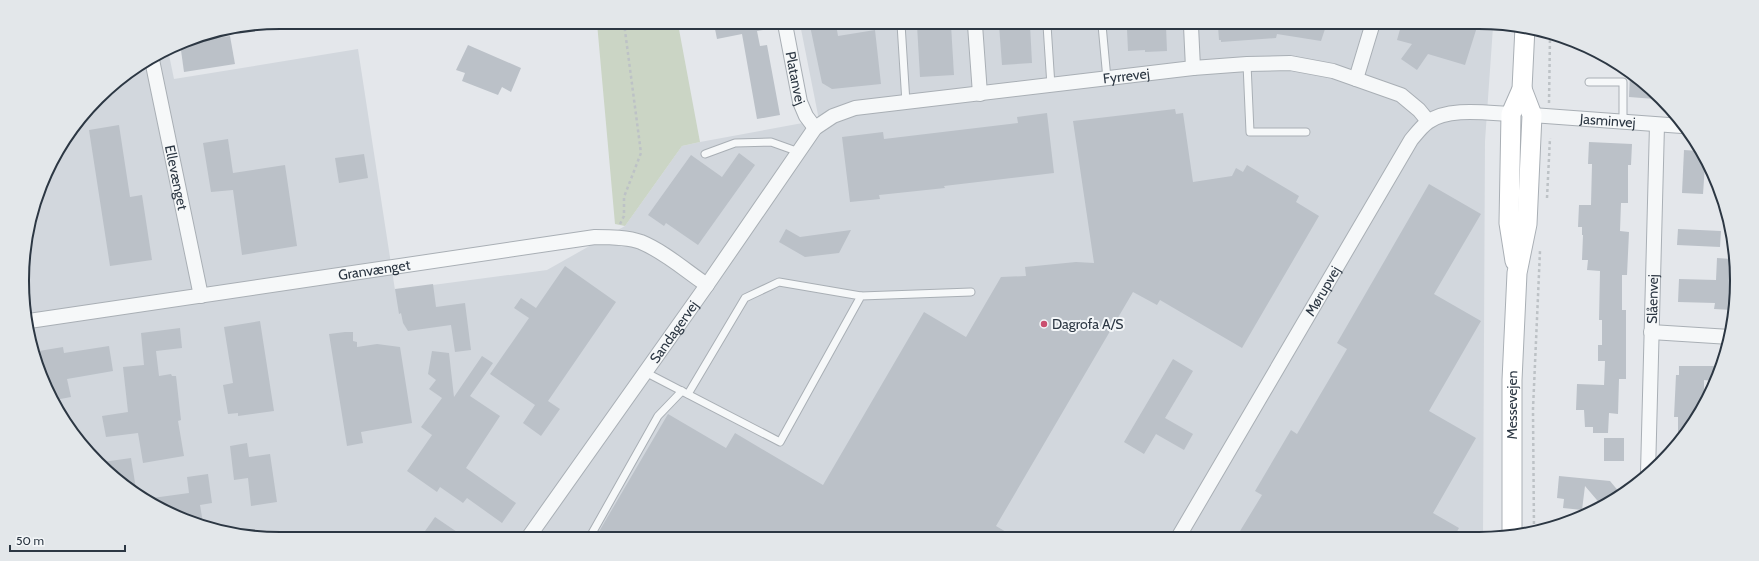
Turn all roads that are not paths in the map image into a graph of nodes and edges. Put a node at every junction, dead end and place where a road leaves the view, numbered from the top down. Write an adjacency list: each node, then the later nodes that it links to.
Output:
1 (786, 29): 25 (street, Platanvej)
2 (901, 29): 18 (lane)
3 (975, 29): 17 (street)
4 (1047, 29): 15 (lane)
5 (1102, 29): 12 (lane)
6 (1191, 29): 11 (street)
7 (1371, 29): 13 (street)
8 (1526, 34): 16 (main road, Messevejen)
9 (153, 64): 32 (street, Ellevænget)
10 (1247, 64): 11 (street, Fyrrevej); 13 (street, Fyrrevej); 26 (lane)
11 (1193, 68): 12 (street, Fyrrevej)
12 (1106, 79): 15 (street, Fyrrevej)
13 (1356, 79): 21 (street, Fyrrevej)
14 (1589, 82): 22 (lane)
15 (1051, 86): 17 (street, Fyrrevej)
16 (1522, 88): 19 (main road, Messevejen); 20 (main road, Messevejen)
17 (980, 94): 18 (street, Fyrrevej)
18 (906, 103): 25 (street, Fyrrevej)
19 (1511, 114): 20 (main road); 21 (street, Mørupvej); 29 (main road, Messevejen)
20 (1541, 116): 22 (street, Jasminvej); 29 (main road, Messevejen)
21 (1428, 121): 43 (street, Mørupvej)
22 (1623, 122): 24 (street, Jasminvej)
23 (1675, 123): 24 (street, Jasminvej)
24 (1656, 125): 35 (street, Slåenvej)
25 (815, 128): 27 (street, Sandagervej)
26 (1306, 132)
27 (799, 152): 28 (lane); 30 (street, Sandagervej)
28 (705, 154)
29 (1517, 273): 40 (main road, Messevejen)
30 (707, 285): 32 (street, Granvænget); 37 (street, Sandagervej)
31 (971, 292): 33 (lane)
32 (201, 296): 34 (street, Granvænget)
33 (861, 296): 38 (lane); 38 (lane)
34 (32, 321)
35 (1651, 332): 36 (street); 39 (street, Slåenvej)
36 (1723, 337)
37 (646, 372): 38 (lane); 41 (street, Sandagervej)
38 (685, 392): 42 (lane)
39 (1648, 466)
40 (1512, 530)
41 (532, 532)
42 (593, 532)
43 (1181, 532)

